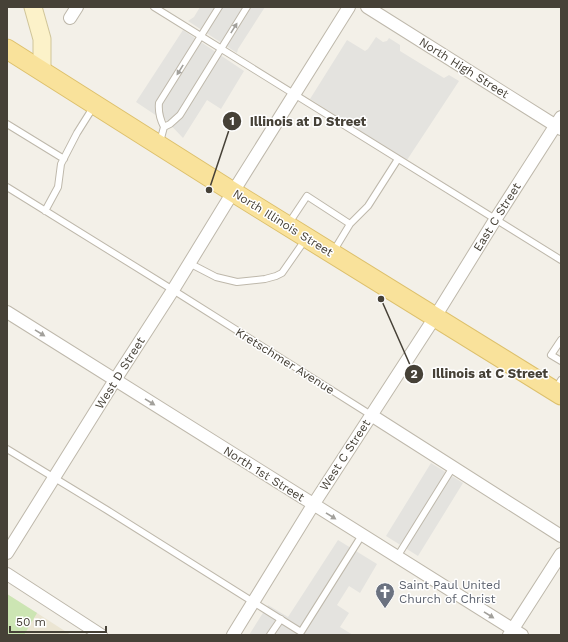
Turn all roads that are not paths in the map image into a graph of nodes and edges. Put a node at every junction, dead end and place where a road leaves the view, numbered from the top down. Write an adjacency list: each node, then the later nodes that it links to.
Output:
1 (33, 7): 12 (main road)
2 (77, 7): 8 (street)
3 (154, 7): 9 (lane)
4 (219, 7): 9 (lane)
5 (247, 7): 11 (lane, one-way to 5)
6 (349, 7): 13 (street, West D Street)
7 (367, 7): 16 (street, North High Street)
8 (70, 18)
9 (201, 36): 11 (lane); 17 (lane, one-way to 17)
10 (7, 49): 12 (main road, North Illinois Street)
11 (221, 49): 13 (lane); 17 (lane)
12 (42, 71): 14 (main road, North Illinois Street)
13 (294, 94): 19 (lane); 21 (street, West D Street)
14 (95, 104): 17 (main road, North Illinois Street); 18 (lane)
15 (7, 124): 18 (lane)
16 (559, 124): 23 (street, East C Street)
17 (162, 136): 21 (main road, North Illinois Street)
18 (64, 159): 22 (lane)
19 (398, 159): 23 (lane); 24 (lane)
20 (7, 187): 22 (lane, Kretschmer Avenue)
21 (233, 192): 25 (main road, North Illinois Street); 29 (street, West D Street)
22 (45, 210): 30 (lane, Kretschmer Avenue)
23 (495, 220): 28 (lane); 32 (street, East C Street)
24 (350, 224): 25 (lane); 27 (lane)
25 (288, 225): 26 (main road, North Illinois Street)
26 (307, 238): 27 (main road, North Illinois Street); 29 (lane)
27 (332, 253): 32 (main road, North Illinois Street)
28 (561, 260)
29 (190, 263): 30 (street, West D Street)
30 (173, 290): 35 (street, West D Street); 37 (lane, Kretschmer Avenue)
31 (7, 312): 35 (street, North 1st Street, one-way to 35)
32 (435, 317): 36 (main road, North Illinois Street); 37 (street, West C Street)
33 (561, 340): 34 (lane)
34 (561, 361)
35 (115, 380): 40 (street, West D Street); 41 (street, North 1st Street, one-way to 41)
36 (559, 389)
37 (371, 415): 39 (street, Kretschmer Avenue); 41 (street, West C Street)
38 (7, 449): 40 (lane)
39 (453, 468): 43 (street, Kretschmer Avenue); 46 (lane)
40 (54, 477): 44 (street, West D Street); 48 (lane)
41 (313, 505): 42 (street, North 1st Street, one-way to 42); 48 (street, West C Street)
42 (362, 535): 46 (street, North 1st Street); 51 (lane)
43 (561, 536)
44 (7, 553)
45 (561, 554): 50 (street)
46 (397, 557): 50 (street, North 1st Street, one-way to 50)
47 (7, 574): 52 (street)
48 (254, 602): 49 (lane); 53 (street, West C Street)
49 (280, 619): 51 (lane); 54 (lane)
50 (515, 633)
51 (303, 634)
52 (102, 635)
53 (233, 635)
54 (270, 635)

